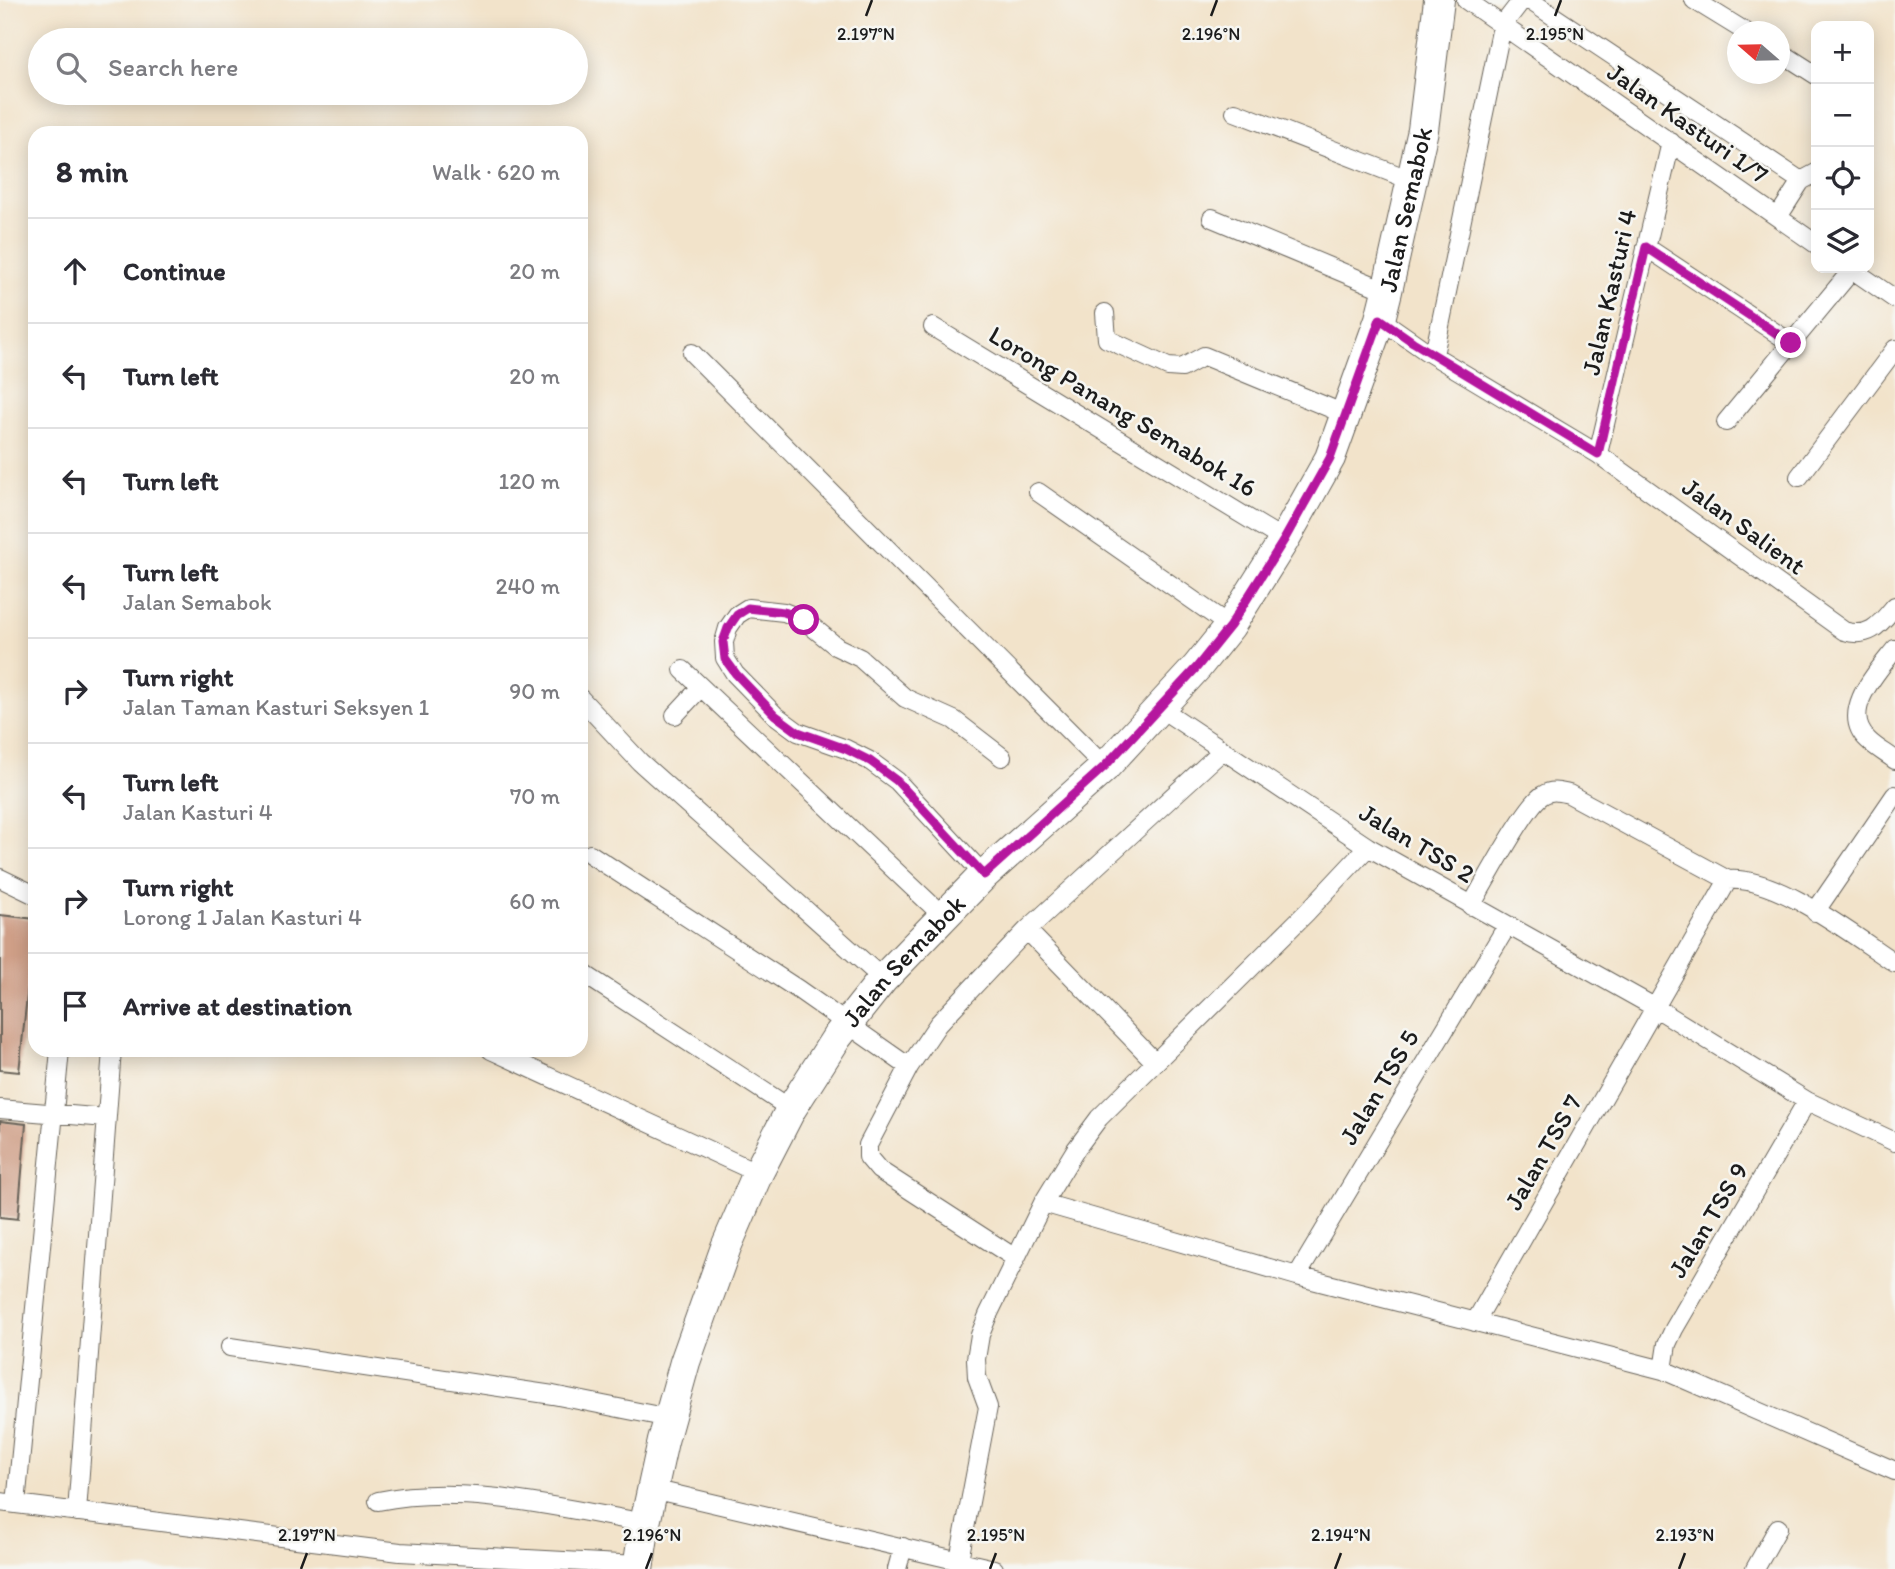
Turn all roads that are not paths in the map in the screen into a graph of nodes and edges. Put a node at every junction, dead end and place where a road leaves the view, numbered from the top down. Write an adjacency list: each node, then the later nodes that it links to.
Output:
1 (1439, 0): 13 (main road, Jalan Semabok)
2 (1466, 0): 6 (street, Jalan Kasturi 1/7)
3 (1522, 0): 6 (street)
4 (1529, 0): 12 (street, Jalan Kasturi 1/7)
5 (1695, 0): 7 (street)
6 (1494, 20): 11 (street, Jalan Kasturi 1/7); 25 (street)
7 (1728, 21)
8 (1790, 58): 9 (street)
9 (1811, 72)
10 (1235, 112): 13 (street)
11 (1671, 142): 14 (street, Jalan Kasturi 1/7); 17 (street, Jalan Kasturi 4)
12 (1809, 177): 14 (street)
13 (1413, 181): 21 (main road, Jalan Semabok)
14 (1778, 217): 16 (street, Jalan Kasturi 1/7)
15 (1212, 218): 21 (street, Jalan Salient)
16 (1811, 240)
17 (1646, 247): 24 (street); 30 (street, Jalan Kasturi 4)
18 (1848, 273): 24 (street)
19 (1857, 273): 20 (street)
20 (1895, 299)
21 (1384, 305): 25 (street, Jalan Salient); 28 (main road, Jalan Semabok)
22 (1105, 313): 28 (street)
23 (933, 327): 33 (street, Lorong Panang Semabok 16)
24 (1791, 343): 29 (street)
25 (1424, 349): 30 (street, Jalan Salient)
26 (1895, 349): 31 (street)
27 (692, 353): 45 (street)
28 (1347, 415): 33 (main road, Jalan Semabok)
29 (1726, 422)
30 (1598, 454): 34 (street, Jalan Salient)
31 (1799, 477)
32 (1038, 492): 35 (street)
33 (1284, 540): 35 (main road, Jalan Semabok)
34 (1895, 606)
35 (1230, 626): 40 (main road, Jalan Semabok)
36 (1895, 649): 44 (street)
37 (683, 670): 38 (street)
38 (701, 687): 41 (street); 55 (street)
39 (588, 706): 60 (street)
40 (1160, 708): 42 (street, Jalan TSS 2); 45 (main road, Jalan Semabok)
41 (675, 715)
42 (1222, 751): 47 (street, Jalan TSS 2); 57 (street)
43 (1002, 757): 49 (street)
44 (1895, 760)
45 (1105, 766): 49 (main road, Jalan Semabok)
46 (1895, 795): 54 (street)
47 (1368, 847): 53 (street, Jalan TSS 2); 66 (street)
48 (590, 854): 62 (street)
49 (984, 875): 55 (main road, Jalan Semabok)
50 (0, 878): 52 (street)
51 (1728, 880): 53 (street); 54 (street); 61 (street, Jalan TSS 7)
52 (28, 892)
53 (1471, 906): 56 (street, Jalan TSS 2)
54 (1815, 912): 58 (street)
55 (943, 916): 60 (main road, Jalan Semabok)
56 (1507, 926): 61 (street, Jalan TSS 2); 77 (street, Jalan TSS 5)
57 (1027, 930): 66 (street); 67 (street)
58 (1895, 963)
59 (588, 977): 70 (street)
60 (883, 979): 62 (main road, Jalan Semabok)
61 (1656, 1008): 68 (street, Jalan TSS 2); 78 (street, Jalan TSS 7)
62 (847, 1023): 67 (street); 70 (main road, Jalan Semabok)
63 (59, 1057): 71 (street)
64 (111, 1057): 72 (street)
65 (506, 1057): 74 (street)
66 (1154, 1061): 75 (street)
67 (909, 1066): 76 (street)
68 (1807, 1101): 73 (street, Jalan TSS 2); 80 (street, Jalan TSS 9)
69 (0, 1109): 71 (street)
70 (791, 1109): 74 (main road, Jalan Semabok)
71 (54, 1114): 72 (street); 85 (street)
72 (106, 1118): 86 (street)
73 (1895, 1142)
74 (758, 1173): 81 (main road, Jalan Semabok)
75 (1043, 1203): 76 (street); 77 (street)
76 (1015, 1258): 90 (street)
77 (1297, 1276): 78 (street)
78 (1475, 1322): 80 (street)
79 (230, 1347): 81 (street)
80 (1662, 1370): 82 (street)
81 (669, 1418): 83 (main road, Jalan Semabok)
82 (1895, 1471)
83 (652, 1489): 87 (main road, Jalan Semabok); 89 (street)
84 (378, 1502): 87 (street)
85 (8, 1503): 86 (street)
86 (77, 1512): 91 (street)
87 (645, 1523): 91 (main road, Jalan Semabok)
88 (1778, 1528): 94 (street)
89 (903, 1547): 90 (street); 92 (street)
90 (959, 1560): 93 (street)
91 (638, 1567)
92 (897, 1569)
93 (994, 1569)
94 (1755, 1569)

